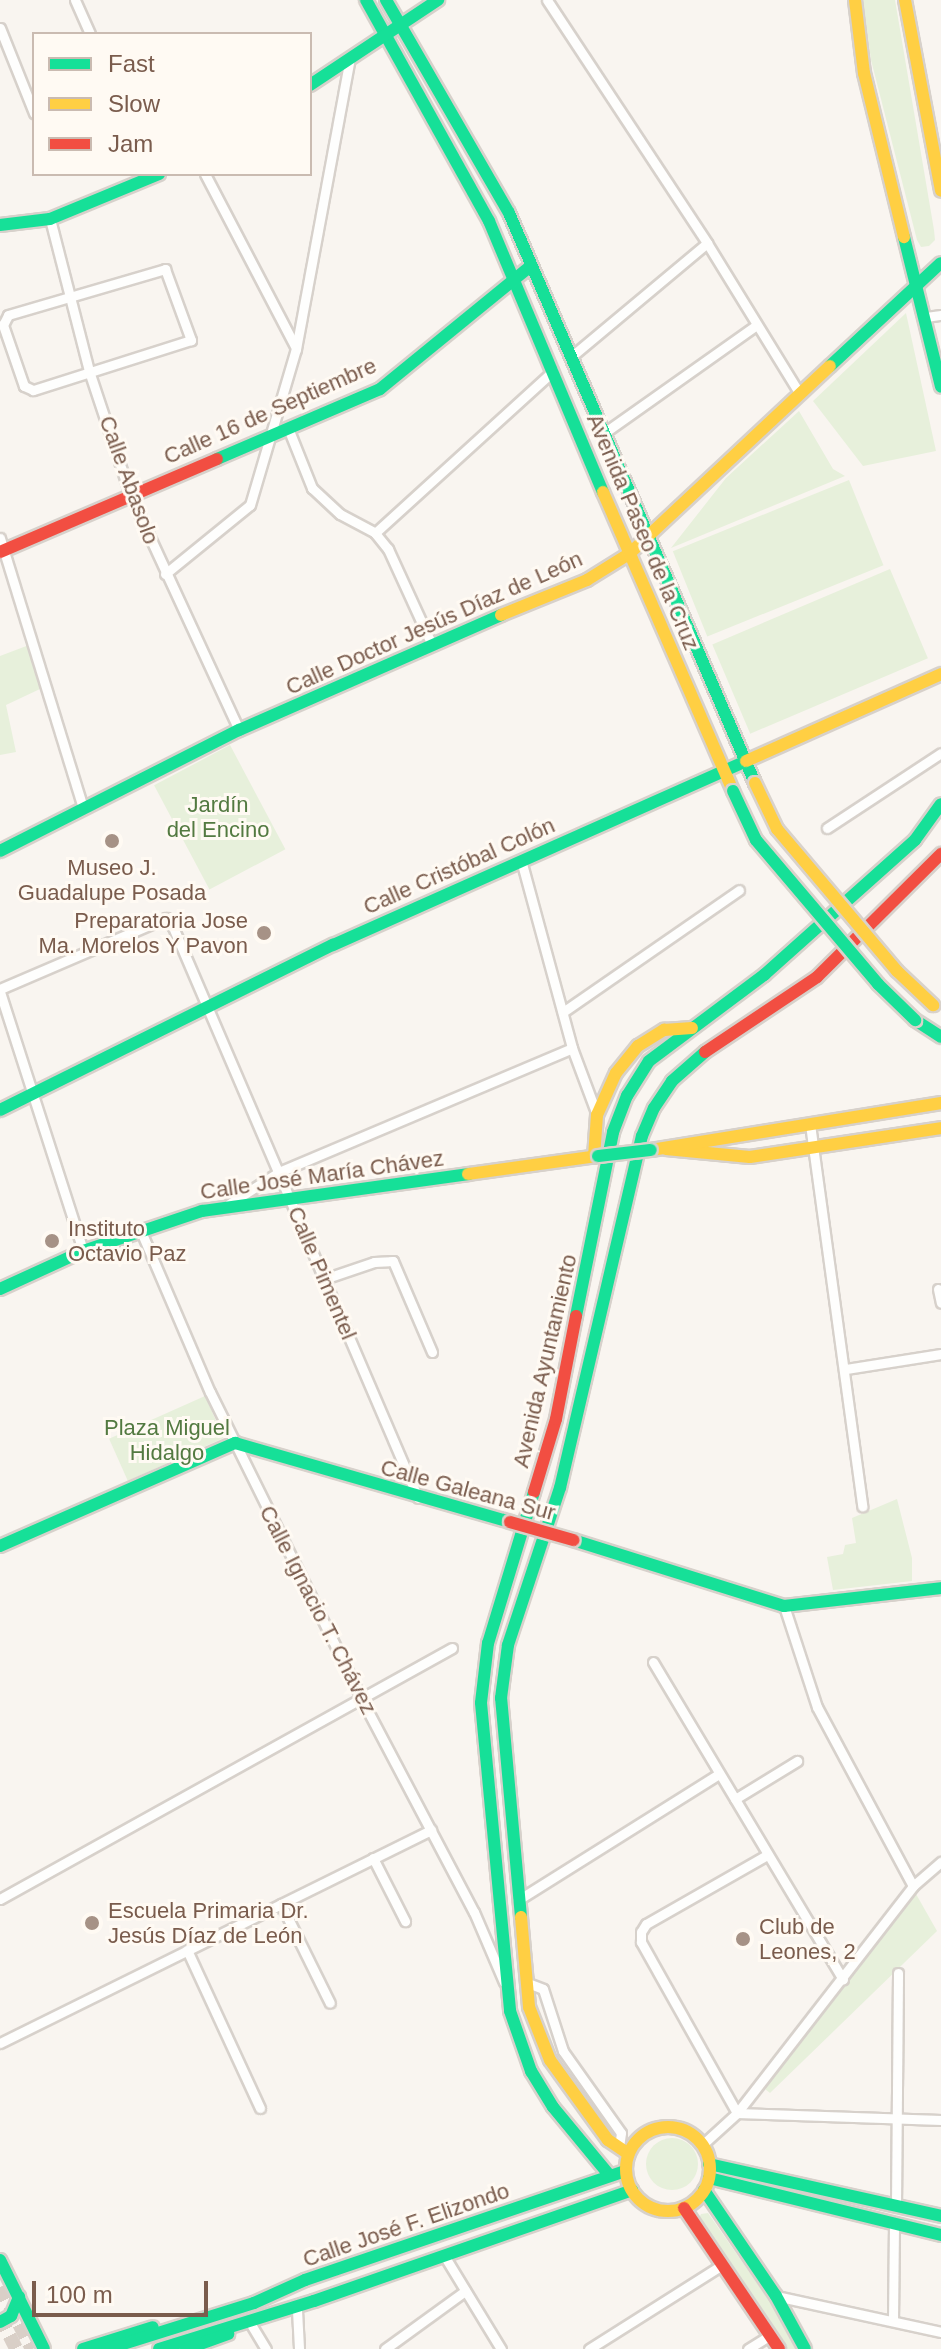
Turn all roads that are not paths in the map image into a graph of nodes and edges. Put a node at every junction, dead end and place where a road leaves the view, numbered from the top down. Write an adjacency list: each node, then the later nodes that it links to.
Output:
1 (75, 0): 10 (street)
2 (366, 0): 11 (main road, Avenida Paseo de la Cruz)
3 (386, 0): 8 (main road, Avenida Paseo de la Cruz)
4 (438, 0): 8 (main road)
5 (547, 0): 20 (street)
6 (855, 0): 24 (main road)
7 (905, 0): 17 (main road)
8 (401, 25): 11 (main road); 22 (main road, Avenida Paseo de la Cruz)
9 (0, 28): 14 (street)
10 (89, 32)
11 (387, 34): 12 (main road); 23 (main road, Avenida Paseo de la Cruz)
12 (350, 59): 13 (main road); 29 (street)
13 (312, 84)
14 (32, 108)
15 (154, 176): 18 (main road)
16 (206, 176): 29 (street)
17 (941, 191)
18 (50, 219): 19 (main road); 25 (street, Calle Abasolo)
19 (0, 225)
20 (707, 243): 28 (street); 30 (street)
21 (941, 263): 24 (main road, Calle Doctor Jesús Díaz de León)
22 (531, 266): 23 (main road, Calle 16 de Septiembre); 30 (main road, Avenida Paseo de la Cruz)
23 (514, 280): 32 (main road, Avenida Paseo de la Cruz); 35 (main road, Calle 16 de Septiembre)
24 (918, 284): 27 (main road); 34 (main road, Calle Doctor Jesús Díaz de León)
25 (68, 296): 31 (street, Calle Abasolo); 31 (street); 31 (street)
26 (941, 315): 27 (street)
27 (926, 317): 33 (main road)
28 (755, 326): 34 (street); 36 (street)
29 (296, 349): 37 (street)
30 (572, 356): 36 (main road, Avenida Paseo de la Cruz)
31 (89, 371): 38 (street, Calle Abasolo)
32 (553, 371): 39 (street); 42 (main road, Avenida Paseo de la Cruz)
33 (941, 386)
34 (800, 394): 40 (main road, Calle Doctor Jesús Díaz de León)
35 (288, 428): 37 (main road, Calle 16 de Septiembre); 39 (street)
36 (604, 433): 40 (main road, Avenida Paseo de la Cruz)
37 (273, 436): 38 (main road, Calle 16 de Septiembre); 43 (street)
38 (130, 494): 41 (main road, Calle 16 de Septiembre); 43 (street, Calle Abasolo)
39 (375, 533): 44 (street)
40 (648, 536): 42 (main road, Calle Doctor Jesús Díaz de León); 48 (main road, Avenida Paseo de la Cruz)
41 (2, 546): 51 (street)
42 (629, 554): 44 (main road, Calle Doctor Jesús Díaz de León); 49 (main road, Avenida Paseo de la Cruz)
43 (165, 574): 46 (street, Calle Abasolo)
44 (431, 643): 46 (main road, Calle Doctor Jesús Díaz de León)
45 (941, 674): 48 (main road, Calle Cristóbal Colón)
46 (239, 730): 51 (main road, Calle Doctor Jesús Díaz de León)
47 (941, 753): 52 (street)
48 (744, 760): 49 (main road, Calle Cristóbal Colón); 59 (main road, Avenida Paseo de la Cruz, bridge)
49 (723, 769): 55 (main road, Calle Cristóbal Colón); 62 (main road, Avenida Paseo de la Cruz, bridge)
50 (941, 804): 61 (main road, Avenida Ayuntamiento)
51 (83, 808): 53 (main road, Calle Doctor Jesús Díaz de León)
52 (827, 828)
53 (0, 851)
54 (941, 854): 103 (main road, Avenida Ayuntamiento)
55 (521, 860): 58 (main road, Calle Cristóbal Colón); 60 (street)
56 (739, 890): 60 (street)
57 (0, 990): 58 (street, Calle Pimentel); 64 (street)
58 (207, 1006): 64 (main road, Calle Cristóbal Colón); 73 (street, Calle Pimentel)
59 (937, 1008)
60 (563, 1012): 63 (street)
61 (692, 1028): 67 (main road); 109 (main road, Avenida Ayuntamiento)
62 (941, 1037)
63 (572, 1048): 67 (street); 73 (street)
64 (34, 1095): 66 (main road, Calle Cristóbal Colón); 77 (street)
65 (941, 1103): 68 (main road, Calle José María Chávez)
66 (0, 1110)
67 (597, 1115): 72 (main road)
68 (810, 1124): 70 (street); 71 (main road, Calle José María Chávez)
69 (941, 1128): 70 (main road, Calle José María Chávez)
70 (813, 1148): 71 (main road, Calle José María Chávez); 84 (street)
71 (657, 1149): 72 (main road, Calle José María Chávez, bridge)
72 (596, 1157): 74 (main road, Calle José María Chávez)
73 (279, 1172): 74 (street, Calle Pimentel); 75 (street)
74 (290, 1200): 75 (main road, Calle José María Chávez); 78 (street, Calle Pimentel)
75 (226, 1206): 76 (main road, Calle José María Chávez)
76 (140, 1229): 77 (main road, Calle José María Chávez); 85 (street, Calle Ignacio T. Chávez)
77 (83, 1251): 79 (main road, Calle José María Chávez)
78 (324, 1279): 82 (street); 86 (street, Calle Pimentel)
79 (0, 1289)
80 (938, 1289): 81 (street)
81 (941, 1303)
82 (432, 1352)
83 (941, 1354): 84 (street)
84 (846, 1369): 87 (street)
85 (235, 1443): 86 (main road, Calle Galeana Sur); 88 (main road); 93 (street, Calle Ignacio T. Chávez)
86 (418, 1498): 90 (main road, Calle Galeana Sur, bridge)
87 (862, 1506)
88 (0, 1546)
89 (941, 1588): 90 (main road, Calle Galeana Sur)
90 (784, 1606): 101 (street)
91 (452, 1648): 93 (street)
92 (653, 1662): 95 (street)
93 (361, 1698): 97 (street, Calle Ignacio T. Chávez); 102 (street)
94 (797, 1761): 96 (street)
95 (719, 1774): 96 (street); 103 (street)
96 (735, 1799): 98 (street)
97 (431, 1830): 99 (street); 109 (street, Calle Ignacio T. Chávez)
98 (767, 1855): 108 (street); 113 (street)
99 (373, 1858): 104 (street); 105 (street)
100 (941, 1862): 101 (street)
101 (913, 1886): 108 (street)
102 (0, 1899)
103 (518, 1900): 117 (main road, Avenida Ayuntamiento)
104 (281, 1904): 106 (street); 110 (street)
105 (405, 1921)
106 (187, 1950): 111 (street); 112 (street)
107 (898, 1973): 114 (street)
108 (843, 1979): 113 (street)
109 (506, 1986): 120 (main road, Avenida Ayuntamiento)
110 (330, 2003)
111 (0, 2043)
112 (260, 2108)
113 (737, 2113): 114 (street); 116 (street)
114 (897, 2120): 115 (street); 123 (street)
115 (941, 2120)
116 (702, 2145): 117 (main road); 118 (main road)
117 (624, 2151): 119 (main road)
118 (709, 2164): 121 (main road); 123 (main road)
119 (626, 2171): 120 (main road, Calle José F. Elizondo); 122 (main road)
120 (610, 2176): 131 (main road, Calle José F. Elizondo)
121 (706, 2184): 124 (main road); 126 (main road); 133 (main road)
122 (632, 2190): 124 (main road); 128 (main road, Calle José F. Elizondo)
123 (896, 2205): 125 (main road)
124 (684, 2208): 130 (main road)
125 (941, 2216)
126 (894, 2224): 127 (main road); 137 (street)
127 (941, 2235)
128 (445, 2257): 132 (street); 135 (main road, Calle José F. Elizondo)
129 (0, 2260): 134 (main road)
130 (722, 2265): 141 (main road); 151 (street)
131 (305, 2280): 142 (main road); 142 (main road, Calle José F. Elizondo)
132 (465, 2291): 149 (street); 150 (street)
133 (776, 2296): 137 (street); 154 (main road)
134 (19, 2297): 138 (main road); 143 (main road)
135 (314, 2301): 136 (main road); 139 (main road, Calle José F. Elizondo)
136 (297, 2310): 139 (main road); 148 (street)
137 (893, 2321): 140 (street)
138 (0, 2322)
139 (255, 2322): 145 (main road, Calle José F. Elizondo); 146 (main road); 147 (street)
140 (940, 2334)
141 (770, 2335): 152 (street); 153 (main road)
142 (103, 2347): 144 (main road)
143 (44, 2349)
144 (83, 2349)
145 (159, 2349)
146 (186, 2349)
147 (266, 2349)
148 (299, 2349)
149 (385, 2349)
150 (501, 2349)
151 (589, 2349)
152 (748, 2349)
153 (779, 2349)
154 (805, 2349)

